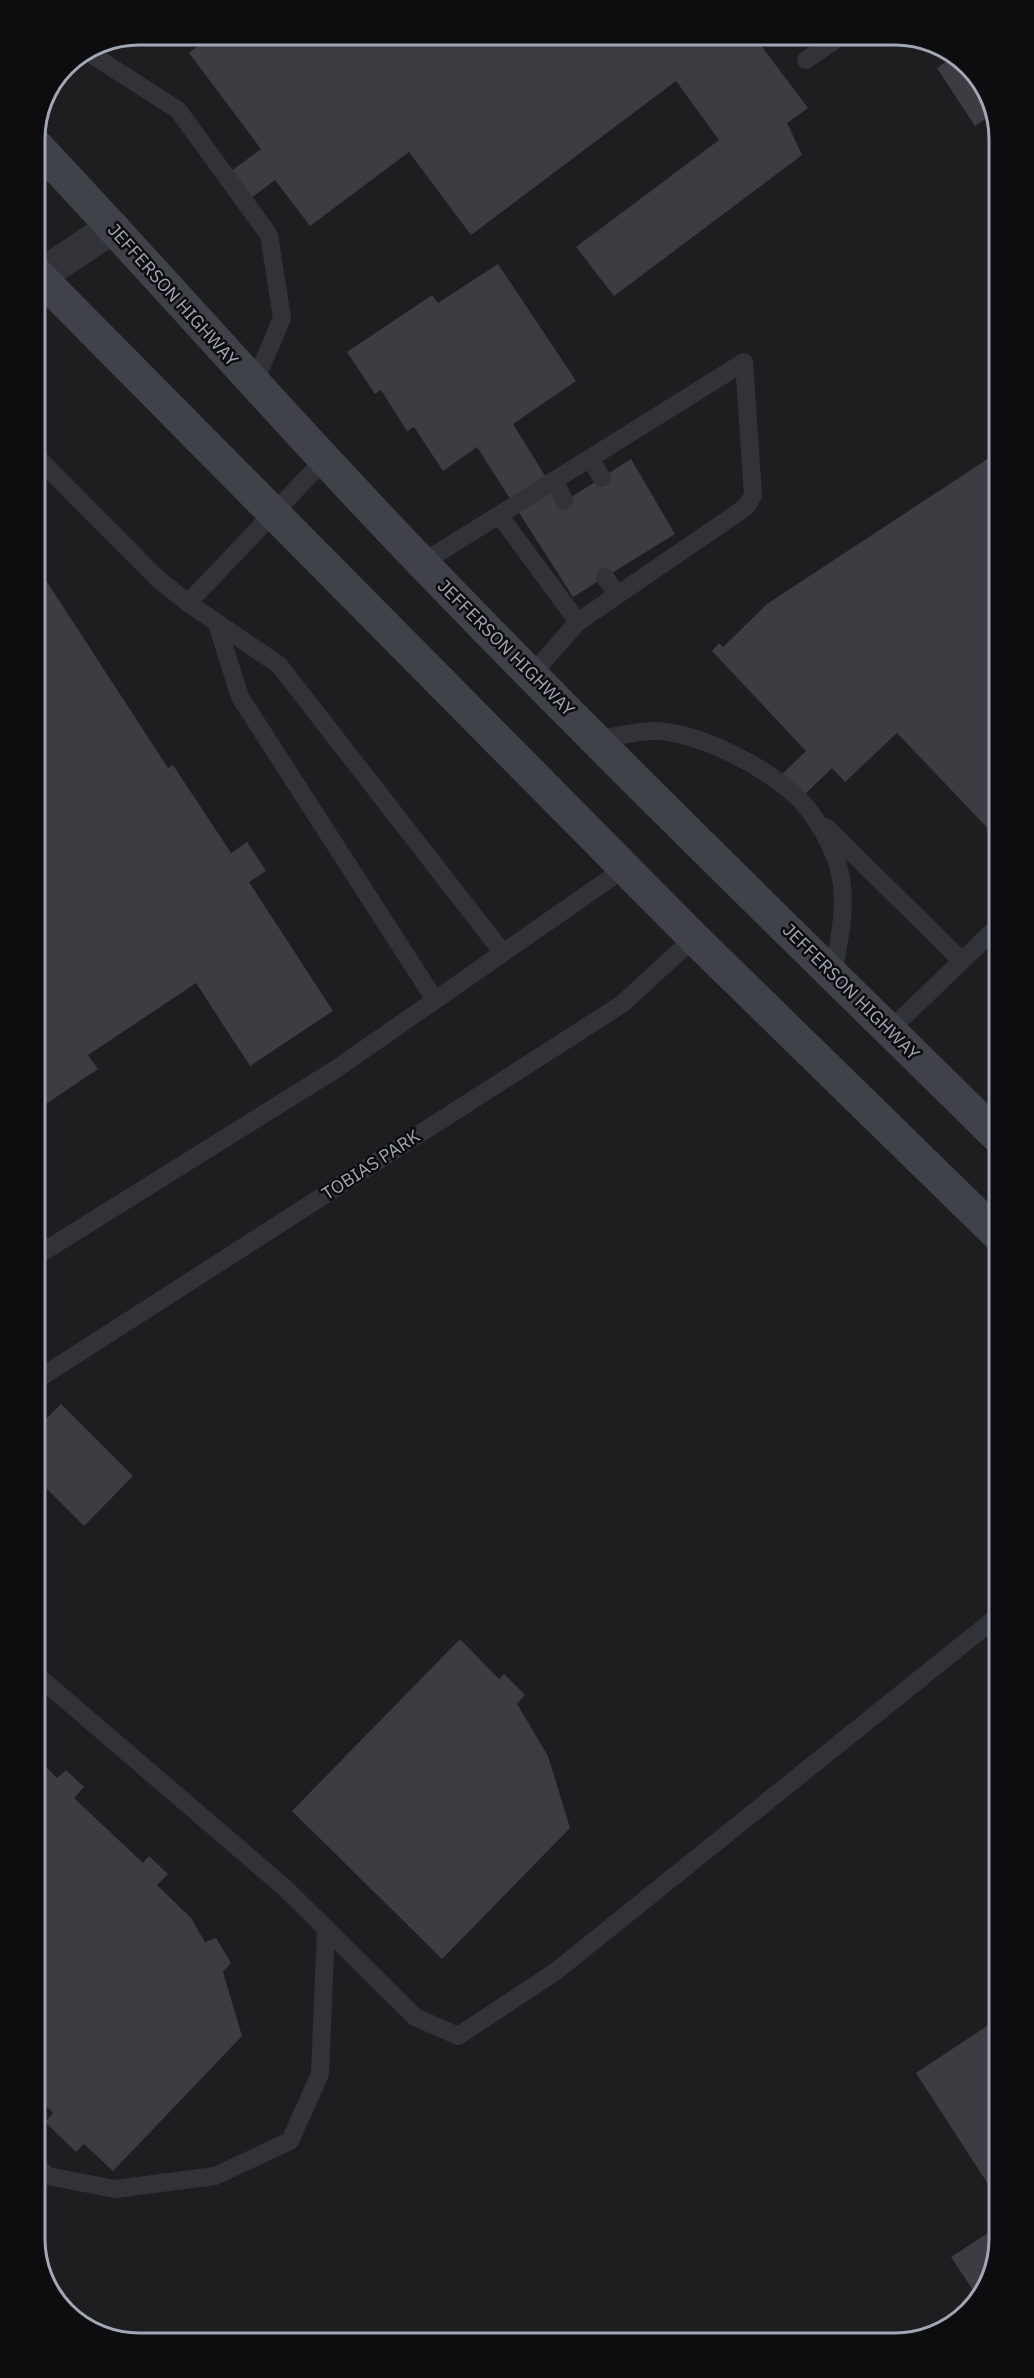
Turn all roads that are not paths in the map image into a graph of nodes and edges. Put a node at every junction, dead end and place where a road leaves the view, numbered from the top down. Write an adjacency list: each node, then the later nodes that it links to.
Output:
1 (828, 45): 3 (lane)
2 (95, 57): 8 (lane)
3 (806, 60)
4 (45, 155): 5 (main road, JEFFERSON HIGHWAY)
5 (113, 226): 6 (street); 8 (main road, JEFFERSON HIGHWAY)
6 (45, 270)
7 (45, 285): 15 (main road)
8 (254, 384): 10 (main road, JEFFERSON HIGHWAY)
9 (590, 459): 12 (lane); 13 (lane); 19 (lane)
10 (324, 460): 15 (lane); 17 (main road, JEFFERSON HIGHWAY)
11 (45, 465): 20 (lane)
12 (602, 478)
13 (555, 481): 14 (lane); 16 (lane)
14 (564, 501)
15 (273, 514): 20 (lane); 26 (main road)
16 (500, 516): 17 (lane); 21 (lane)
17 (422, 563): 23 (main road, JEFFERSON HIGHWAY)
18 (605, 577): 19 (lane)
19 (617, 595): 21 (lane)
20 (188, 603): 22 (lane)
21 (578, 622): 23 (lane)
22 (216, 624): 29 (lane); 32 (lane)
23 (532, 674): 24 (main road, JEFFERSON HIGHWAY)
24 (597, 740): 25 (lane); 31 (main road, JEFFERSON HIGHWAY)
25 (808, 809): 30 (lane); 31 (lane)
26 (625, 868): 28 (main road); 29 (lane)
27 (989, 935): 30 (lane)
28 (694, 938): 35 (main road); 37 (lane, TOBIAS PARK)
29 (503, 954): 32 (lane)
30 (962, 961): 33 (lane)
31 (833, 974): 33 (main road, JEFFERSON HIGHWAY)
32 (435, 1000): 36 (lane)
33 (890, 1030): 34 (main road, JEFFERSON HIGHWAY)
34 (989, 1124)
35 (989, 1226)
36 (45, 1251)
37 (45, 1375)
38 (989, 1623): 40 (lane)
39 (45, 1682): 40 (lane)
40 (326, 1929): 41 (lane)
41 (45, 2173)

